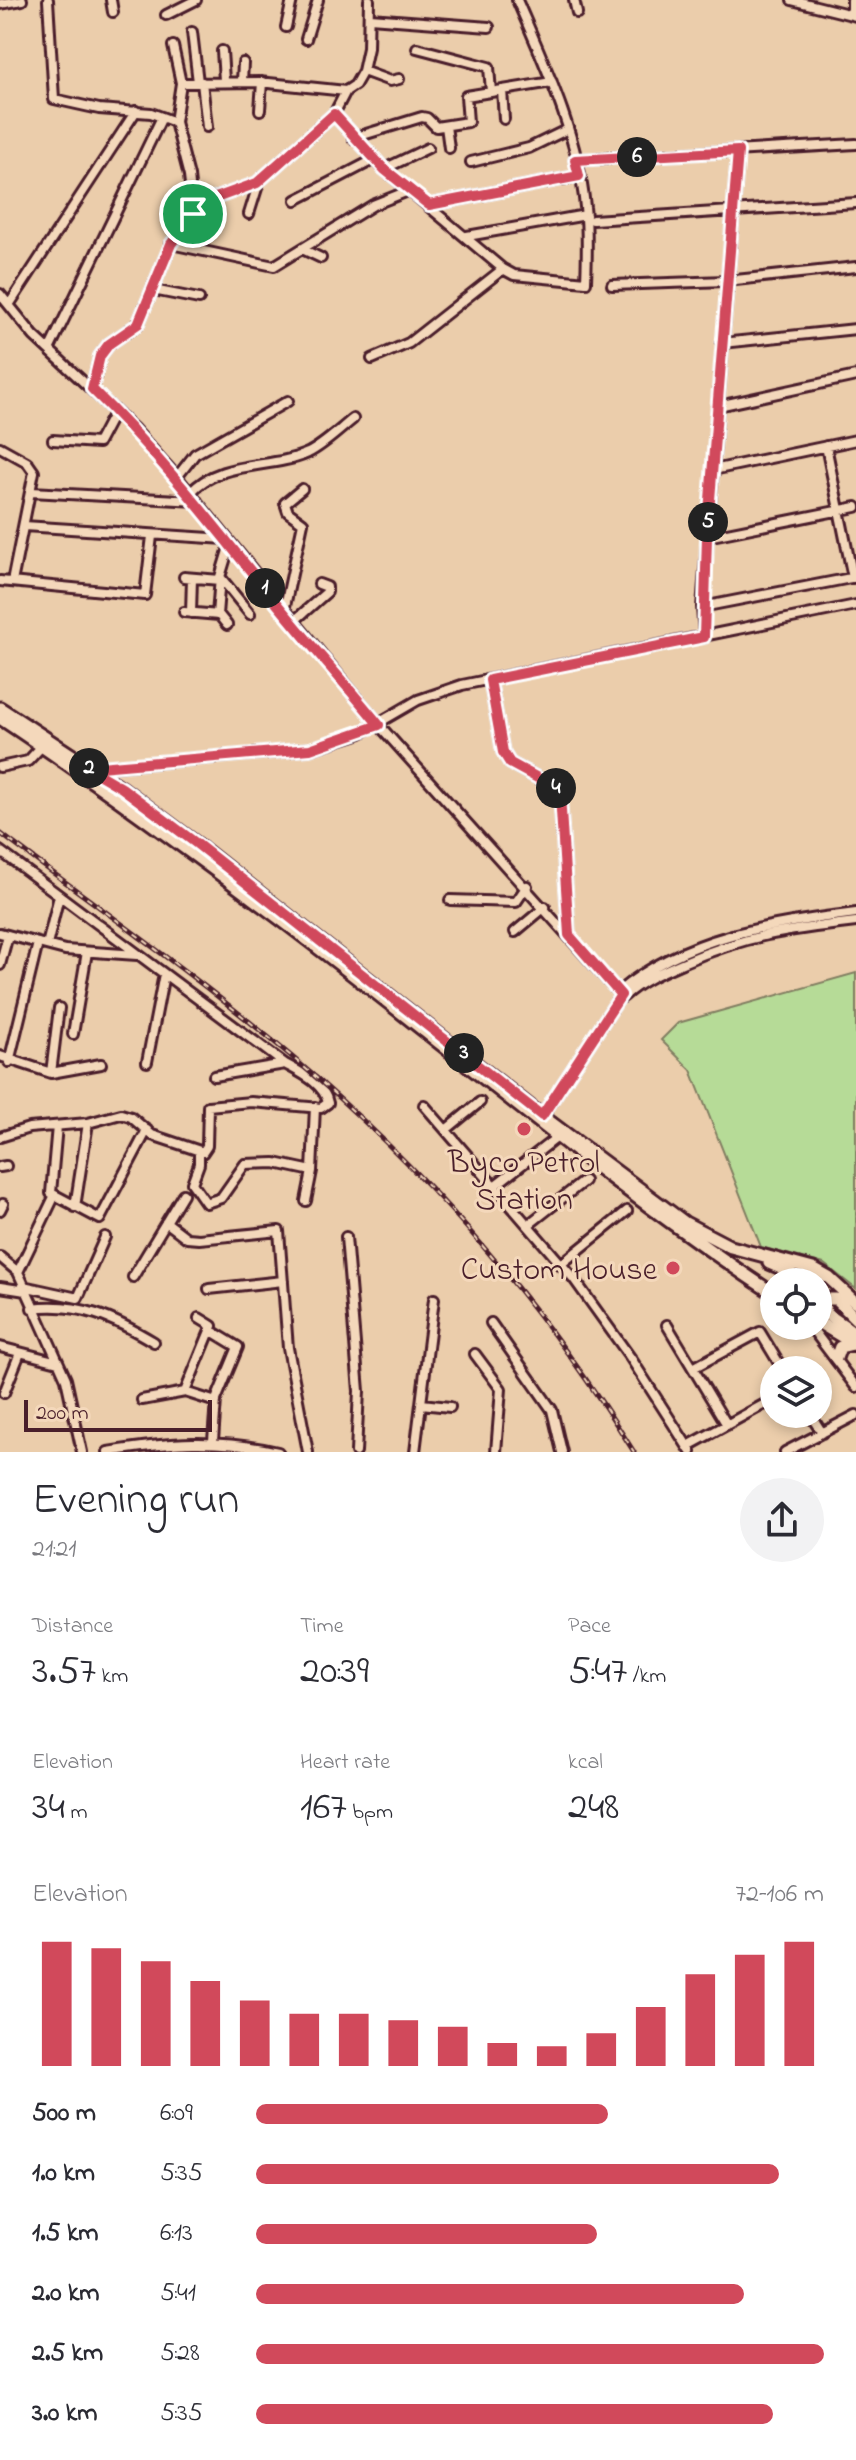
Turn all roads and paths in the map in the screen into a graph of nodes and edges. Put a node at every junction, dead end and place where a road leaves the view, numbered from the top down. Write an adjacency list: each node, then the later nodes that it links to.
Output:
1 (22, 0): 12 (street)
2 (48, 0): 38 (street)
3 (111, 0): 13 (street)
4 (196, 0): 15 (street)
5 (292, 0): 18 (street)
6 (318, 0): 21 (street)
7 (369, 0): 17 (street)
8 (517, 0): 32 (street)
9 (574, 0): 14 (street)
10 (792, 0): 16 (street)
11 (852, 0): 16 (street)
12 (0, 4)
13 (113, 12)
14 (577, 13)
15 (166, 15)
16 (854, 15)
17 (370, 18): 19 (street); 26 (street)
18 (286, 27)
19 (489, 27)
20 (192, 32): 30 (street)
21 (306, 39)
22 (173, 46): 33 (street)
23 (417, 48): 36 (street)
24 (222, 51): 28 (street)
25 (243, 63): 29 (street)
26 (363, 71): 27 (street); 35 (street)
27 (399, 79)
28 (224, 80): 29 (street); 30 (street)
29 (242, 81): 31 (street)
30 (200, 82): 33 (street); 44 (street)
31 (262, 82): 35 (street); 37 (street)
32 (552, 82): 34 (street); 45 (street)
33 (181, 83): 42 (street)
34 (502, 90): 36 (street); 41 (street)
35 (346, 91): 39 (street)
36 (491, 92): 43 (street)
37 (260, 110)
38 (136, 111): 40 (street); 76 (street)
39 (334, 114): 46 (street); 56 (street)
40 (162, 117): 42 (street); 79 (street)
41 (504, 119)
42 (175, 122): 62 (street)
43 (446, 126): 46 (street); 49 (street)
44 (207, 127)
45 (566, 130): 52 (street); 53 (street)
46 (353, 138): 51 (street)
47 (856, 144): 50 (street)
48 (428, 148): 54 (street)
49 (449, 148)
50 (738, 151): 52 (street); 61 (street)
51 (375, 159): 54 (street); 58 (street)
52 (575, 160): 55 (street)
53 (471, 162)
54 (384, 169): 57 (street)
55 (579, 176): 60 (street); 64 (street)
56 (259, 182): 62 (street); 63 (street)
57 (408, 191): 60 (street); 67 (street)
58 (296, 200)
59 (856, 203): 61 (street)
60 (429, 205): 65 (street)
61 (732, 210): 64 (street); 71 (street)
62 (193, 214): 66 (street)
63 (249, 214)
64 (589, 218): 65 (street); 70 (street)
65 (467, 236): 70 (street)
66 (171, 244): 67 (street); 73 (street)
67 (302, 249): 68 (street)
68 (321, 258)
69 (856, 267): 71 (street)
70 (503, 269): 80 (street)
71 (726, 281): 72 (street); 78 (street)
72 (612, 285)
73 (153, 290): 75 (street); 82 (street)
74 (0, 294): 76 (street)
75 (199, 299)
76 (9, 305): 79 (street)
77 (856, 329): 78 (street)
78 (722, 343): 84 (street)
79 (49, 350): 82 (street)
80 (372, 359)
81 (856, 376): 84 (street)
82 (92, 389): 85 (street)
83 (288, 401): 92 (street)
84 (718, 406): 91 (street)
85 (115, 411): 87 (street); 92 (street)
86 (353, 419): 95 (street)
87 (53, 440)
88 (856, 440): 89 (street)
89 (826, 446): 91 (street); 98 (street)
90 (0, 447): 94 (street)
91 (713, 470): 101 (street)
92 (177, 477): 95 (street)
93 (302, 489): 110 (street)
94 (31, 492): 96 (street); 99 (street)
95 (190, 493): 96 (street)
96 (197, 501): 102 (street)
97 (856, 507): 98 (street)
98 (839, 510): 101 (street); 103 (street)
99 (24, 526): 100 (street); 106 (street)
100 (152, 536): 102 (street); 106 (street)
101 (707, 537): 109 (street)
102 (228, 542): 104 (street); 110 (street)
103 (855, 577): 109 (street)
104 (220, 579): 111 (street); 112 (street); 112 (street)
105 (0, 581): 106 (street)
106 (12, 582)
107 (319, 584): 113 (street)
108 (856, 605): 115 (street)
109 (702, 607): 115 (street)
110 (284, 611): 113 (street)
111 (250, 614)
112 (217, 615): 114 (street)
113 (293, 622): 119 (street)
114 (227, 625)
115 (704, 637): 116 (street)
116 (490, 680): 119 (street); 133 (street)
117 (0, 708): 122 (main road)
118 (0, 718): 120 (main road)
119 (379, 725): 122 (street); 125 (street)
120 (42, 746): 121 (street); 123 (main road)
121 (0, 767)
122 (88, 768): 123 (street); 152 (main road)
123 (74, 771): 158 (main road)
124 (0, 851): 126 (street)
125 (527, 886): 127 (street); 128 (street)
126 (59, 896): 134 (street); 136 (street)
127 (450, 900)
128 (545, 907): 131 (street); 133 (street)
129 (856, 913): 139 (street)
130 (856, 922): 139 (street)
131 (515, 932)
132 (4, 934): 134 (street); 137 (street)
133 (569, 935): 139 (street)
134 (42, 944): 135 (street); 143 (street)
135 (87, 952): 136 (street); 141 (street)
136 (138, 954): 138 (street)
137 (0, 965)
138 (164, 974): 144 (street); 146 (street)
139 (621, 994): 152 (street)
140 (59, 1008): 147 (street)
141 (73, 1034)
142 (0, 1056): 143 (street)
143 (9, 1062): 147 (street)
144 (147, 1062)
145 (101, 1064): 147 (street)
146 (285, 1064): 148 (street); 151 (street)
147 (51, 1073)
148 (214, 1076)
149 (480, 1102): 155 (street)
150 (424, 1105): 155 (street)
151 (315, 1107): 159 (street); 160 (street)
152 (542, 1116): 172 (main road)
153 (88, 1123): 154 (street); 156 (street); 166 (street)
154 (57, 1126): 157 (street); 164 (street)
155 (447, 1129): 162 (street)
156 (147, 1130): 159 (street); 166 (street)
157 (0, 1137)
158 (556, 1138): 162 (street); 179 (main road)
159 (199, 1151): 160 (street)
160 (312, 1171): 165 (street)
161 (584, 1181): 169 (street)
162 (493, 1187): 169 (street)
163 (183, 1194): 168 (street)
164 (54, 1197): 166 (street); 176 (street)
165 (306, 1201)
166 (75, 1207)
167 (627, 1211): 174 (street)
168 (166, 1222): 177 (street); 178 (street)
169 (528, 1225): 174 (street)
170 (105, 1237): 181 (street)
171 (346, 1237): 222 (street)
172 (736, 1249): 175 (main road); 184 (main road)
173 (0, 1257): 176 (street)
174 (560, 1265): 216 (street)
175 (783, 1268)
176 (18, 1272): 181 (street)
177 (133, 1277)
178 (283, 1281): 182 (street); 221 (street)
179 (760, 1284)
180 (0, 1287): 181 (street)
181 (24, 1288): 185 (street)
182 (209, 1289)
183 (434, 1299): 207 (street)
184 (856, 1303)
185 (32, 1308): 194 (street); 200 (street)
186 (199, 1318): 191 (street)
187 (856, 1319): 193 (main road)
188 (491, 1323): 225 (street)
189 (667, 1325): 201 (street)
190 (832, 1329): 193 (main road)
191 (210, 1330): 203 (street); 206 (street)
192 (821, 1340): 199 (street)
193 (855, 1341): 199 (main road)
194 (154, 1342)
195 (0, 1347): 196 (street)
196 (20, 1353): 200 (street); 204 (street)
197 (475, 1354): 224 (street)
198 (775, 1356): 201 (street)
199 (836, 1358): 202 (street)
200 (58, 1362): 218 (street)
201 (693, 1368): 211 (street)
202 (856, 1387)
203 (185, 1392): 205 (street); 206 (street)
204 (4, 1393)
205 (142, 1400)
206 (216, 1402): 214 (street)
207 (421, 1404): 208 (street); 223 (street)
208 (450, 1407)
209 (760, 1407): 211 (street)
210 (856, 1415): 213 (street)
211 (727, 1425): 216 (street)
212 (819, 1428): 213 (street)
213 (822, 1433): 217 (street)
214 (213, 1441): 215 (street); 219 (street)
215 (245, 1449): 220 (street)
216 (689, 1449)
217 (798, 1449): 226 (street)
218 (82, 1452)
219 (108, 1452)
220 (278, 1452)
221 (308, 1452)
222 (356, 1452)
223 (415, 1452)
224 (496, 1452)
225 (562, 1452)
226 (785, 1452)

